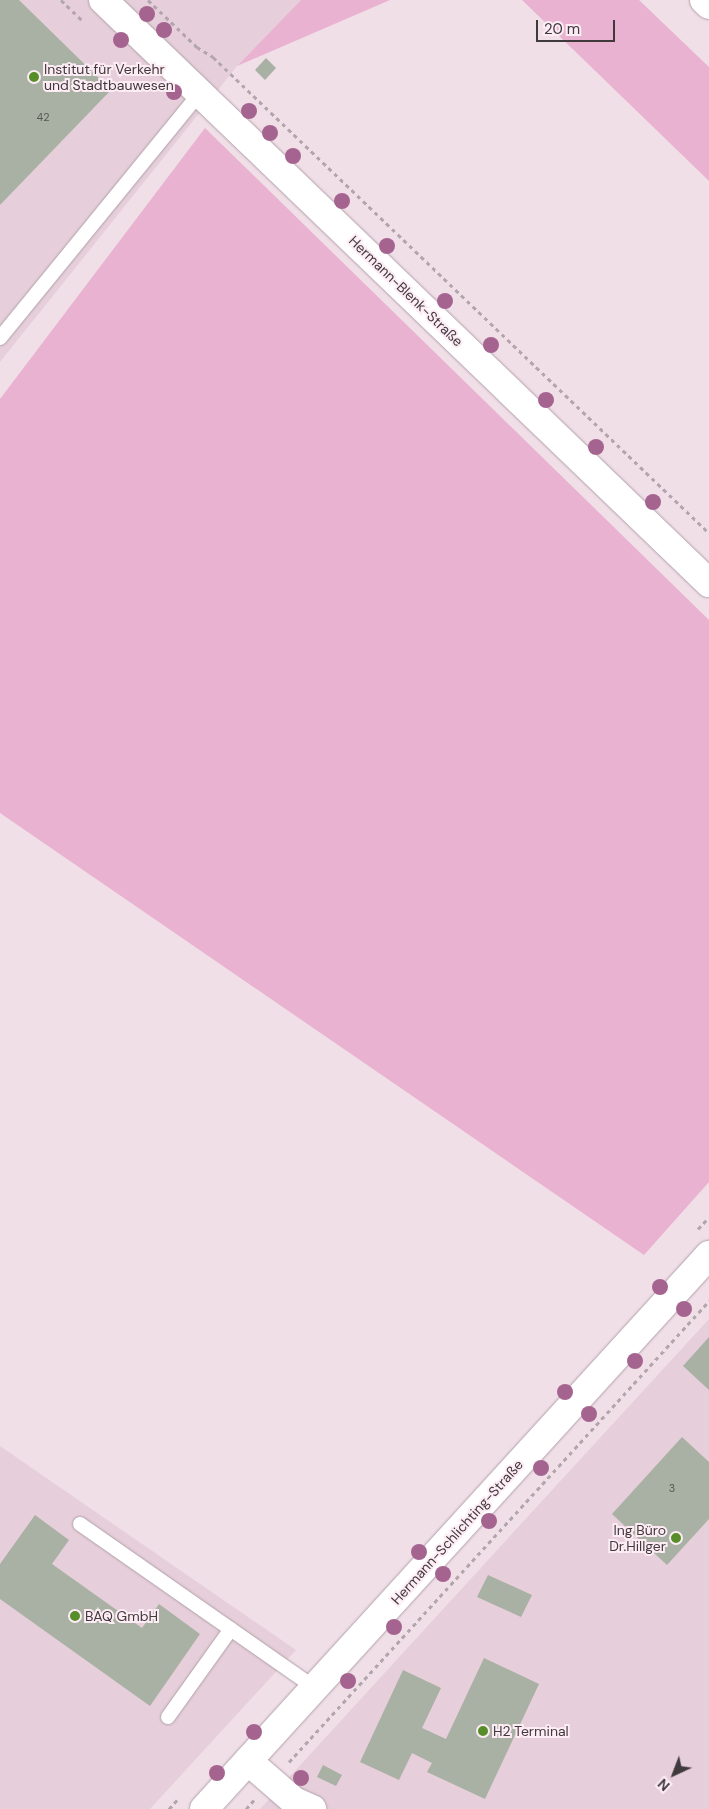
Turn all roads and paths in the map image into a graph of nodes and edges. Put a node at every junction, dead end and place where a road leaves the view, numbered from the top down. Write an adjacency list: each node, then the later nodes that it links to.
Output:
1 (103, 0): 5 (main road, Hermann-Blenk-Straße)
2 (148, 0): 7 (path)
3 (704, 0): 4 (main road)
4 (709, 5)
5 (200, 93): 6 (lane); 8 (main road, Hermann-Blenk-Straße)
6 (0, 338)
7 (709, 532)
8 (709, 583)
9 (709, 1256): 13 (main road, Hermann-Schlichting-Straße)
10 (709, 1301): 16 (path)
11 (80, 1524): 12 (lane)
12 (231, 1629): 13 (lane); 14 (lane)
13 (315, 1688): 15 (main road, Hermann-Schlichting-Straße)
14 (168, 1717)
15 (248, 1761): 16 (main road); 17 (main road, Hermann-Schlichting-Straße)
16 (272, 1781): 18 (path); 19 (main road)
17 (204, 1809)
18 (246, 1809)
19 (312, 1809)

